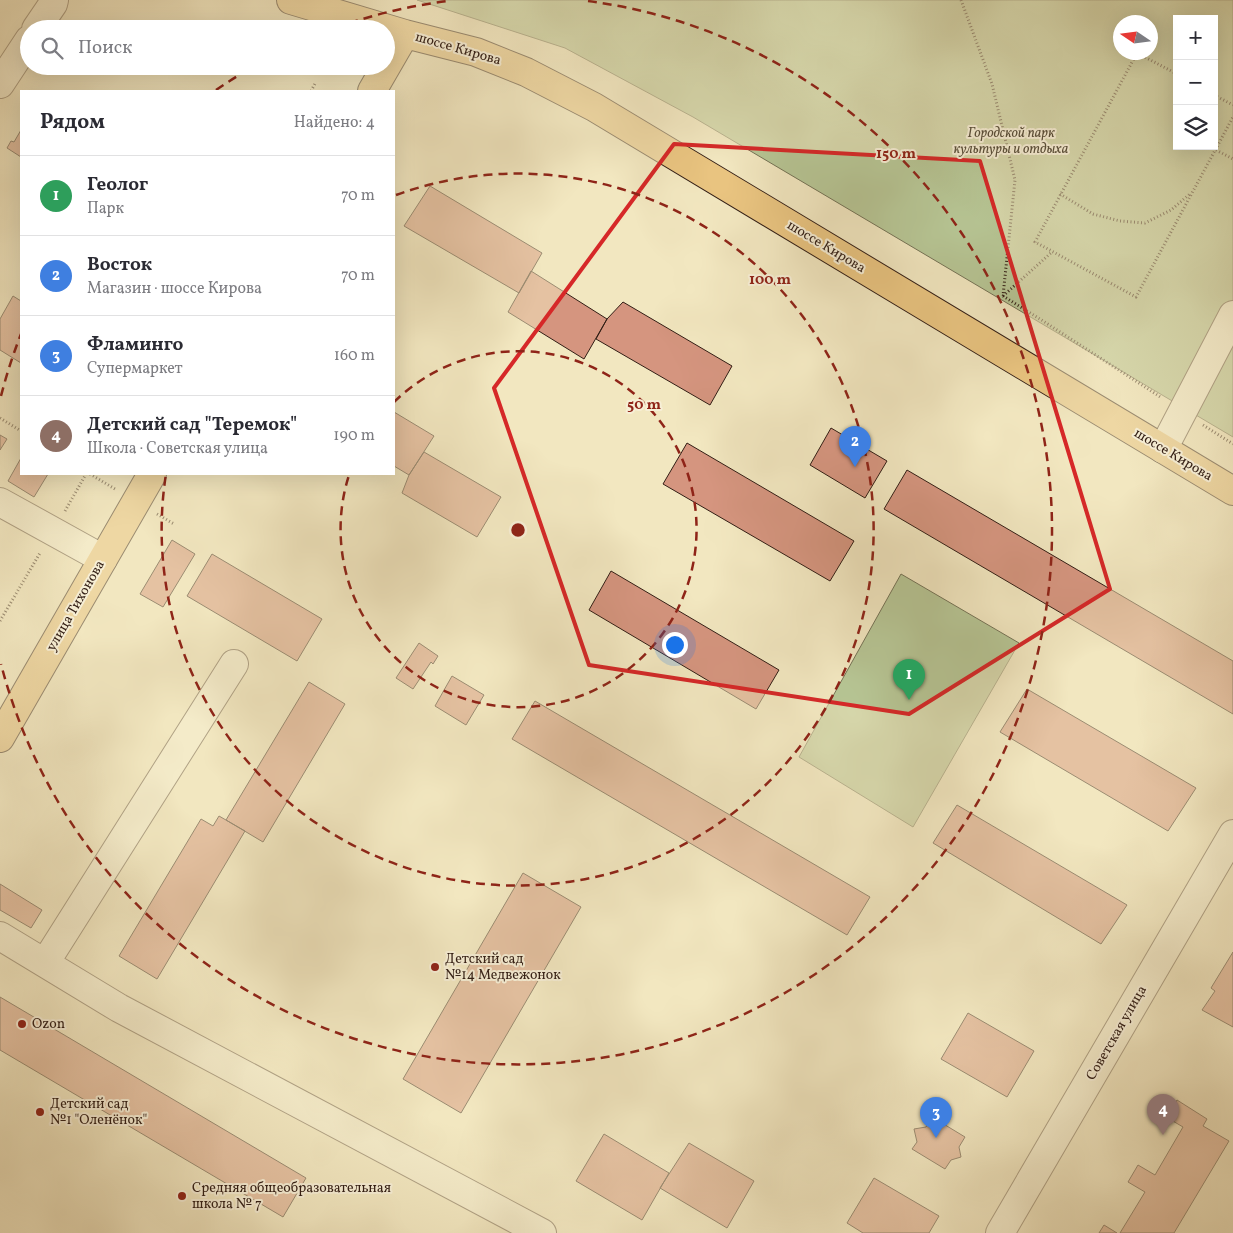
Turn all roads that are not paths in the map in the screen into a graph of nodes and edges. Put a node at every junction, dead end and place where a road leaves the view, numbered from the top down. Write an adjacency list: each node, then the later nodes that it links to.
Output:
1 (54, 0): 3 (street)
2 (290, 0): 4 (main road, шоссе Кирова)
3 (42, 20)
4 (358, 20)
5 (395, 31): 6 (main road, шоссе Кирова)
6 (405, 34): 7 (main road); 13 (main road, шоссе Кирова)
7 (395, 51)
8 (20, 54): 10 (street)
9 (381, 75): 11 (main road)
10 (0, 84)
11 (373, 90)
12 (1233, 315): 13 (street)
13 (1163, 449): 15 (main road, шоссе Кирова)
14 (151, 475): 17 (main road, улица Тихонова)
15 (1233, 491)
16 (0, 502): 17 (street)
17 (103, 559): 19 (main road, улица Тихонова)
18 (234, 664): 22 (street)
19 (0, 738)
20 (1233, 834): 24 (street, Советская улица)
21 (0, 936): 22 (street)
22 (45, 963): 23 (street)
23 (542, 1233)
24 (1000, 1233)

